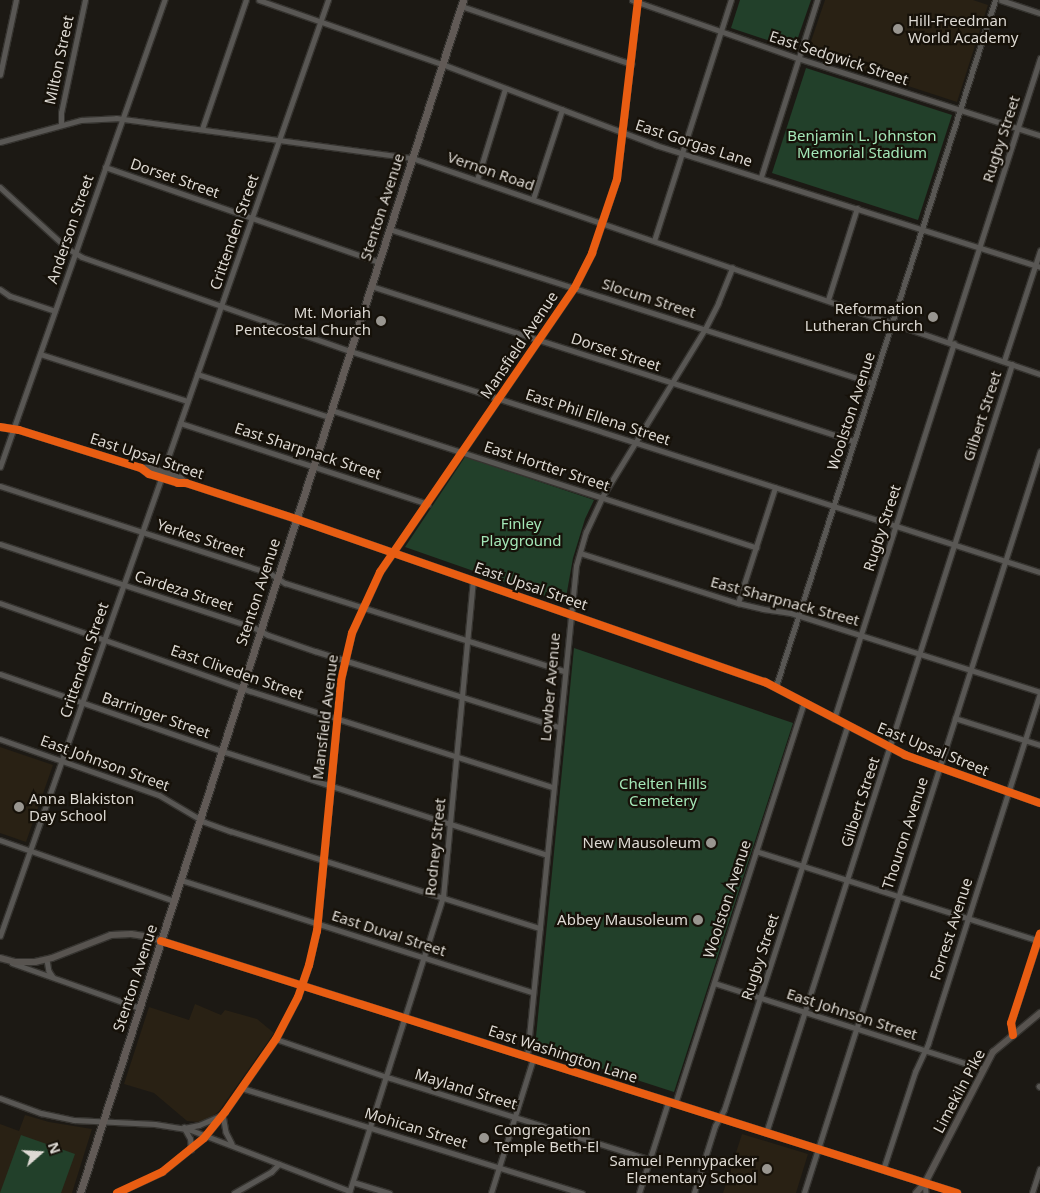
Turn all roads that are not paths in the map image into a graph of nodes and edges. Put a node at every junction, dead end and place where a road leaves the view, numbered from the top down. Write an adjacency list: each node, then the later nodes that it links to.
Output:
1 (16, 0): 21 (street)
2 (85, 0): 26 (street, Milton Street)
3 (164, 0): 25 (street, Anderson Street)
4 (246, 0): 28 (street)
5 (259, 0): 15 (street, East Gorgas Lane)
6 (328, 0): 15 (street, Crittenden Street)
7 (632, 0): 12 (street, East Sedgwick Street)
8 (731, 0): 16 (street)
9 (818, 0): 17 (street)
10 (995, 0): 24 (street, Woolston Avenue)
11 (1001, 0): 14 (street)
12 (638, 1): 16 (street, East Sedgwick Street); 20 (street, Mansfield Avenue)
13 (462, 3): 19 (main road, Stenton Avenue); 20 (street)
14 (1040, 13)
15 (321, 21): 19 (street, East Gorgas Lane); 33 (street, Crittenden Street)
16 (722, 31): 17 (street, East Sedgwick Street); 35 (street)
17 (798, 58): 24 (street, East Sedgwick Street); 38 (street)
18 (1040, 58): 27 (street, Rugby Street)
19 (442, 64): 22 (street, East Gorgas Lane); 36 (main road, Stenton Avenue)
20 (631, 64): 29 (street, Mansfield Avenue)
21 (0, 75)
22 (505, 89): 23 (street, East Gorgas Lane); 39 (street)
23 (562, 110): 29 (street, East Gorgas Lane); 41 (street)
24 (960, 110): 27 (street, East Sedgwick Street); 46 (street, Woolston Avenue)
25 (122, 118): 26 (street, Vernon Road); 28 (street, Vernon Road); 37 (street, Anderson Street)
26 (61, 126): 32 (street, Vernon Road)
27 (1017, 128): 30 (street, East Sedgwick Street); 48 (street, Rugby Street)
28 (202, 129): 33 (street, Vernon Road)
29 (623, 133): 35 (street, East Gorgas Lane); 44 (street, Mansfield Avenue)
30 (1040, 135)
31 (0, 137): 32 (street)
32 (8, 140): 34 (street, Vernon Road)
33 (279, 140): 36 (street, Vernon Road); 43 (street, Crittenden Street)
34 (0, 142)
35 (683, 152): 38 (street, East Gorgas Lane); 47 (street)
36 (412, 158): 39 (street, Vernon Road); 45 (main road, Stenton Avenue)
37 (105, 167): 43 (street, Dorset Street); 50 (street, Anderson Street)
38 (761, 177): 42 (street, East Gorgas Lane)
39 (477, 180): 41 (street, Vernon Road)
40 (0, 187): 50 (street, East Phil Ellena Street)
41 (533, 199): 44 (street, Vernon Road)
42 (857, 208): 46 (street, East Gorgas Lane); 57 (street)
43 (252, 218): 51 (street, Dorset Street); 58 (street, Crittenden Street)
44 (604, 224): 47 (street, Vernon Road); 55 (street, Mansfield Avenue)
45 (389, 229): 51 (main road, Stenton Avenue); 55 (street, Slocum Street)
46 (922, 229): 48 (street, East Gorgas Lane); 60 (street, Woolston Avenue)
47 (654, 241): 53 (street, Vernon Road)
48 (979, 248): 52 (street, East Gorgas Lane); 63 (street, Rugby Street)
49 (1040, 251): 52 (street, Gilbert Street)
50 (75, 254): 58 (street, East Phil Ellena Street); 59 (street, Anderson Street)
51 (379, 262): 54 (main road, Stenton Avenue)
52 (1038, 266): 66 (street, Gilbert Street)
53 (732, 268): 57 (street, Vernon Road); 61 (street, Lowber Avenue)
54 (371, 286): 62 (street, Dorset Street); 64 (main road, Stenton Avenue)
55 (575, 287): 61 (street, Slocum Street); 62 (street, Mansfield Avenue)
56 (0, 289): 59 (street)
57 (828, 300): 60 (street, Vernon Road)
58 (221, 306): 64 (street, East Phil Ellena Street); 68 (street, Crittenden Street)
59 (55, 311): 65 (street, Anderson Street)
60 (892, 323): 63 (street, Vernon Road); 71 (street, Woolston Avenue)
61 (705, 329): 70 (street, Lowber Avenue); 71 (street, Slocum Street)
62 (539, 340): 70 (street, Dorset Street); 72 (street, Mansfield Avenue)
63 (951, 343): 66 (street, Vernon Road); 91 (street, Rugby Street)
64 (350, 351): 72 (street, East Phil Ellena Street); 74 (main road, Stenton Avenue)
65 (40, 354): 73 (street); 77 (street, Anderson Street)
66 (1004, 362): 67 (street, Vernon Road)
67 (1012, 364): 69 (street, Vernon Road); 94 (street, Gilbert Street)
68 (197, 374): 73 (street, Crittenden Street); 74 (street, East Hortter Street)
69 (1040, 374)
70 (672, 383): 78 (street, Dorset Street); 79 (street, Lowber Avenue)
71 (873, 383): 78 (street, Woolston Avenue)
72 (500, 398): 79 (street, East Phil Ellena Street); 80 (street, Mansfield Avenue)
73 (188, 401): 75 (street, Crittenden Street)
74 (330, 413): 80 (street, East Hortter Street); 82 (main road, Stenton Avenue)
75 (180, 423): 82 (street, East Sharpnack Street); 84 (street, Crittenden Street)
76 (0, 428): 77 (street, East Upsal Street)
77 (14, 429): 83 (street, Anderson Street); 84 (street, East Upsal Street)
78 (854, 441): 89 (street, Woolston Avenue)
79 (635, 442): 86 (street, East Phil Ellena Street); 87 (street, Lowber Avenue)
80 (463, 452): 87 (street, East Hortter Street); 88 (street, Mansfield Avenue)
81 (1040, 452): 98 (street, Thouron Avenue)
82 (314, 466): 88 (street, East Sharpnack Street); 90 (main road, Stenton Avenue)
83 (0, 467)
84 (162, 475): 90 (street, East Upsal Street); 92 (street, Crittenden Street)
85 (0, 486): 92 (street, Yerkes Street)
86 (775, 488): 89 (street, East Phil Ellena Street); 95 (street)
87 (602, 497): 95 (street, East Hortter Street); 97 (street, Lowber Avenue)
88 (428, 504): 96 (street, Mansfield Avenue)
89 (833, 506): 91 (street, East Phil Ellena Street); 107 (street, Woolston Avenue)
90 (296, 519): 96 (street, East Upsal Street); 100 (main road, Stenton Avenue)
91 (896, 526): 94 (street, East Phil Ellena Street); 109 (street, Rugby Street)
92 (142, 532): 100 (street, Yerkes Street); 102 (street, Crittenden Street)
93 (0, 544): 102 (street, Cardeza Street)
94 (954, 544): 98 (street, East Phil Ellena Street); 112 (street, Gilbert Street)
95 (756, 547): 104 (street)
96 (394, 553): 101 (street, East Upsal Street); 105 (street, Mansfield Avenue)
97 (580, 553): 104 (street, East Sharpnack Street); 106 (street, Lowber Avenue)
98 (1005, 561): 99 (street, East Phil Ellena Street); 114 (street, Thouron Avenue)
99 (1040, 572)
100 (278, 578): 105 (street, Yerkes Street); 108 (main road, Stenton Avenue)
101 (473, 580): 106 (street, East Upsal Street); 111 (street, Rodney Street)
102 (123, 585): 108 (street, Cardeza Street); 110 (street, Crittenden Street)
103 (0, 603): 110 (street, East Cliveden Street)
104 (738, 603): 107 (street, East Sharpnack Street)
105 (362, 607): 111 (street, Yerkes Street); 113 (street, Mansfield Avenue)
106 (570, 614): 115 (street, Lowber Avenue); 117 (street, East Upsal Street)
107 (798, 615): 109 (street, East Sharpnack Street); 117 (street, Woolston Avenue)
108 (260, 631): 113 (street, Cardeza Street); 118 (main road, Stenton Avenue)
109 (861, 635): 112 (street, East Sharpnack Street); 125 (street, Rugby Street)
110 (104, 640): 118 (street, East Cliveden Street); 121 (street, Crittenden Street)
111 (468, 640): 115 (street, Yerkes Street); 120 (street, Rodney Street)
112 (919, 654): 114 (street, East Sharpnack Street); 131 (street, Gilbert Street)
113 (345, 659): 120 (street, Cardeza Street); 124 (street, Mansfield Avenue)
114 (971, 670): 119 (street, East Sharpnack Street); 123 (street, Thouron Avenue)
115 (564, 671): 127 (street, Lowber Avenue)
116 (0, 674): 121 (street, Barringer Street)
117 (776, 686): 122 (street, East Upsal Street)
118 (242, 688): 124 (street, East Cliveden Street); 132 (main road, Stenton Avenue)
119 (1040, 693): 129 (street, Forrest Avenue)
120 (462, 696): 127 (street, Cardeza Street); 133 (street, Rodney Street)
121 (82, 702): 132 (street, Barringer Street); 134 (street, Crittenden Street)
122 (804, 702): 125 (street, East Upsal Street); 144 (street, Woolston Avenue)
123 (955, 718): 129 (street); 135 (street, Thouron Avenue)
124 (337, 719): 133 (street, East Cliveden Street); 136 (street, Mansfield Avenue)
125 (834, 719): 126 (street, East Upsal Street)
126 (847, 726): 131 (street, East Upsal Street); 147 (street, Rugby Street)
127 (559, 727): 137 (street, Lowber Avenue)
128 (0, 739): 134 (street, East Johnson Street)
129 (1026, 740): 130 (street); 138 (street, Forrest Avenue)
130 (1040, 745)
131 (890, 748): 135 (street, East Upsal Street); 149 (street, Gilbert Street)
132 (222, 751): 136 (street, Barringer Street); 140 (main road, Stenton Avenue)
133 (457, 756): 137 (street, East Cliveden Street); 141 (street, Rodney Street)
134 (62, 761): 140 (street, East Johnson Street); 143 (street, Crittenden Street)
135 (938, 768): 138 (street, East Upsal Street); 150 (street, Thouron Avenue)
136 (331, 786): 141 (street, Barringer Street); 146 (street, Mansfield Avenue)
137 (554, 787): 145 (street, Lowber Avenue)
138 (1009, 792): 139 (street, East Upsal Street); 153 (street, Forrest Avenue)
139 (1040, 803)
140 (200, 819): 146 (street, East Johnson Street); 148 (main road, Stenton Avenue)
141 (450, 824): 145 (street, Barringer Street); 151 (street, Rodney Street)
142 (0, 840): 143 (street)
143 (30, 851): 152 (street); 157 (street, Crittenden Street)
144 (756, 851): 147 (street); 165 (street, Woolston Avenue)
145 (547, 854): 155 (street, Lowber Avenue)
146 (324, 860): 151 (street, East Johnson Street); 154 (street, Mansfield Avenue)
147 (802, 866): 149 (street); 168 (street, Rugby Street)
148 (181, 880): 152 (main road, Stenton Avenue); 154 (street, East Duval Street)
149 (848, 880): 150 (street); 170 (street, Gilbert Street)
150 (898, 896): 153 (street); 173 (street, Thouron Avenue)
151 (443, 897): 155 (street, East Johnson Street); 160 (street, Rodney Street)
152 (174, 901): 158 (main road, Stenton Avenue)
153 (968, 918): 159 (street); 176 (street, Forrest Avenue)
154 (318, 923): 160 (street, East Duval Street); 166 (street, Mansfield Avenue)
155 (540, 928): 167 (street, Lowber Avenue)
156 (1040, 934): 159 (street)
157 (0, 936)
158 (161, 941): 162 (street, East Washington Lane); 166 (street, East Washington Lane); 169 (main road, Stenton Avenue)
159 (1039, 941): 174 (street)
160 (425, 957): 167 (street, East Duval Street); 172 (street, Rodney Street)
161 (0, 958): 163 (street, East Washington Lane)
162 (48, 960): 163 (street, East Washington Lane); 164 (street)
163 (9, 961): 164 (street)
164 (54, 978): 169 (street)
165 (714, 983): 168 (street, East Johnson Street); 182 (street, Woolston Avenue)
166 (303, 986): 172 (street, East Washington Lane); 175 (street, Mansfield Avenue)
167 (533, 992): 177 (street, Lowber Avenue)
168 (760, 998): 170 (street, East Johnson Street); 185 (street, Rugby Street)
169 (140, 1008): 186 (main road, Stenton Avenue)
170 (806, 1012): 173 (street, East Johnson Street); 189 (street, Gilbert Street)
171 (1040, 1013): 174 (street, Limekiln Pike)
172 (405, 1018): 177 (street, East Washington Lane); 179 (street, Rodney Street)
173 (856, 1028): 176 (street, East Johnson Street); 192 (street, Thouron Avenue)
174 (1013, 1035): 178 (street, Limekiln Pike)
175 (276, 1039): 179 (street, Mayland Street); 180 (street, Mansfield Avenue)
176 (925, 1050): 178 (street, East Johnson Street); 198 (street, Forrest Avenue)
177 (530, 1058): 182 (street, East Washington Lane); 184 (street, Lowber Avenue)
178 (983, 1070): 200 (street, Limekiln Pike)
179 (386, 1076): 184 (street, Mayland Street); 187 (street, Rodney Street)
180 (242, 1088): 183 (street, Mansfield Avenue); 187 (street, Mohican Street)
181 (0, 1098): 186 (street)
182 (672, 1103): 185 (street, East Washington Lane); 194 (street, Woolston Avenue)
183 (223, 1115): 188 (street); 190 (street, Mansfield Avenue); 191 (street)
184 (515, 1117): 194 (street, Mayland Street); 196 (street, Lowber Avenue)
185 (720, 1118): 189 (street, East Washington Lane); 209 (street, Rugby Street)
186 (103, 1122): 188 (street); 202 (main road, Stenton Avenue)
187 (370, 1127): 196 (street, Mohican Street); 199 (street, Rodney Street)
188 (184, 1128): 190 (street); 193 (street)
189 (766, 1133): 192 (street, East Washington Lane)
190 (207, 1134): 191 (street); 193 (street, Mansfield Avenue)
191 (232, 1145): 195 (street)
192 (817, 1149): 198 (street, East Washington Lane); 210 (street, Thouron Avenue)
193 (191, 1150): 203 (street, Mansfield Avenue)
194 (651, 1160): 208 (street, Woolston Avenue)
195 (280, 1164): 201 (street); 204 (street)
196 (499, 1167): 206 (street, Lowber Avenue); 207 (street, Mohican Street)
197 (1040, 1169): 214 (street)
198 (883, 1170): 200 (street, East Washington Lane)
199 (353, 1182): 201 (street, Rodney Street); 205 (street)
200 (925, 1183): 211 (street, Limekiln Pike); 212 (street); 213 (street, East Washington Lane)
201 (349, 1192)
202 (80, 1193)
203 (117, 1193)
204 (234, 1193)
205 (389, 1193)
206 (491, 1193)
207 (582, 1193)
208 (639, 1193)
209 (694, 1193)
210 (804, 1193)
211 (916, 1193)
212 (926, 1193)
213 (957, 1193)
214 (1032, 1193)

